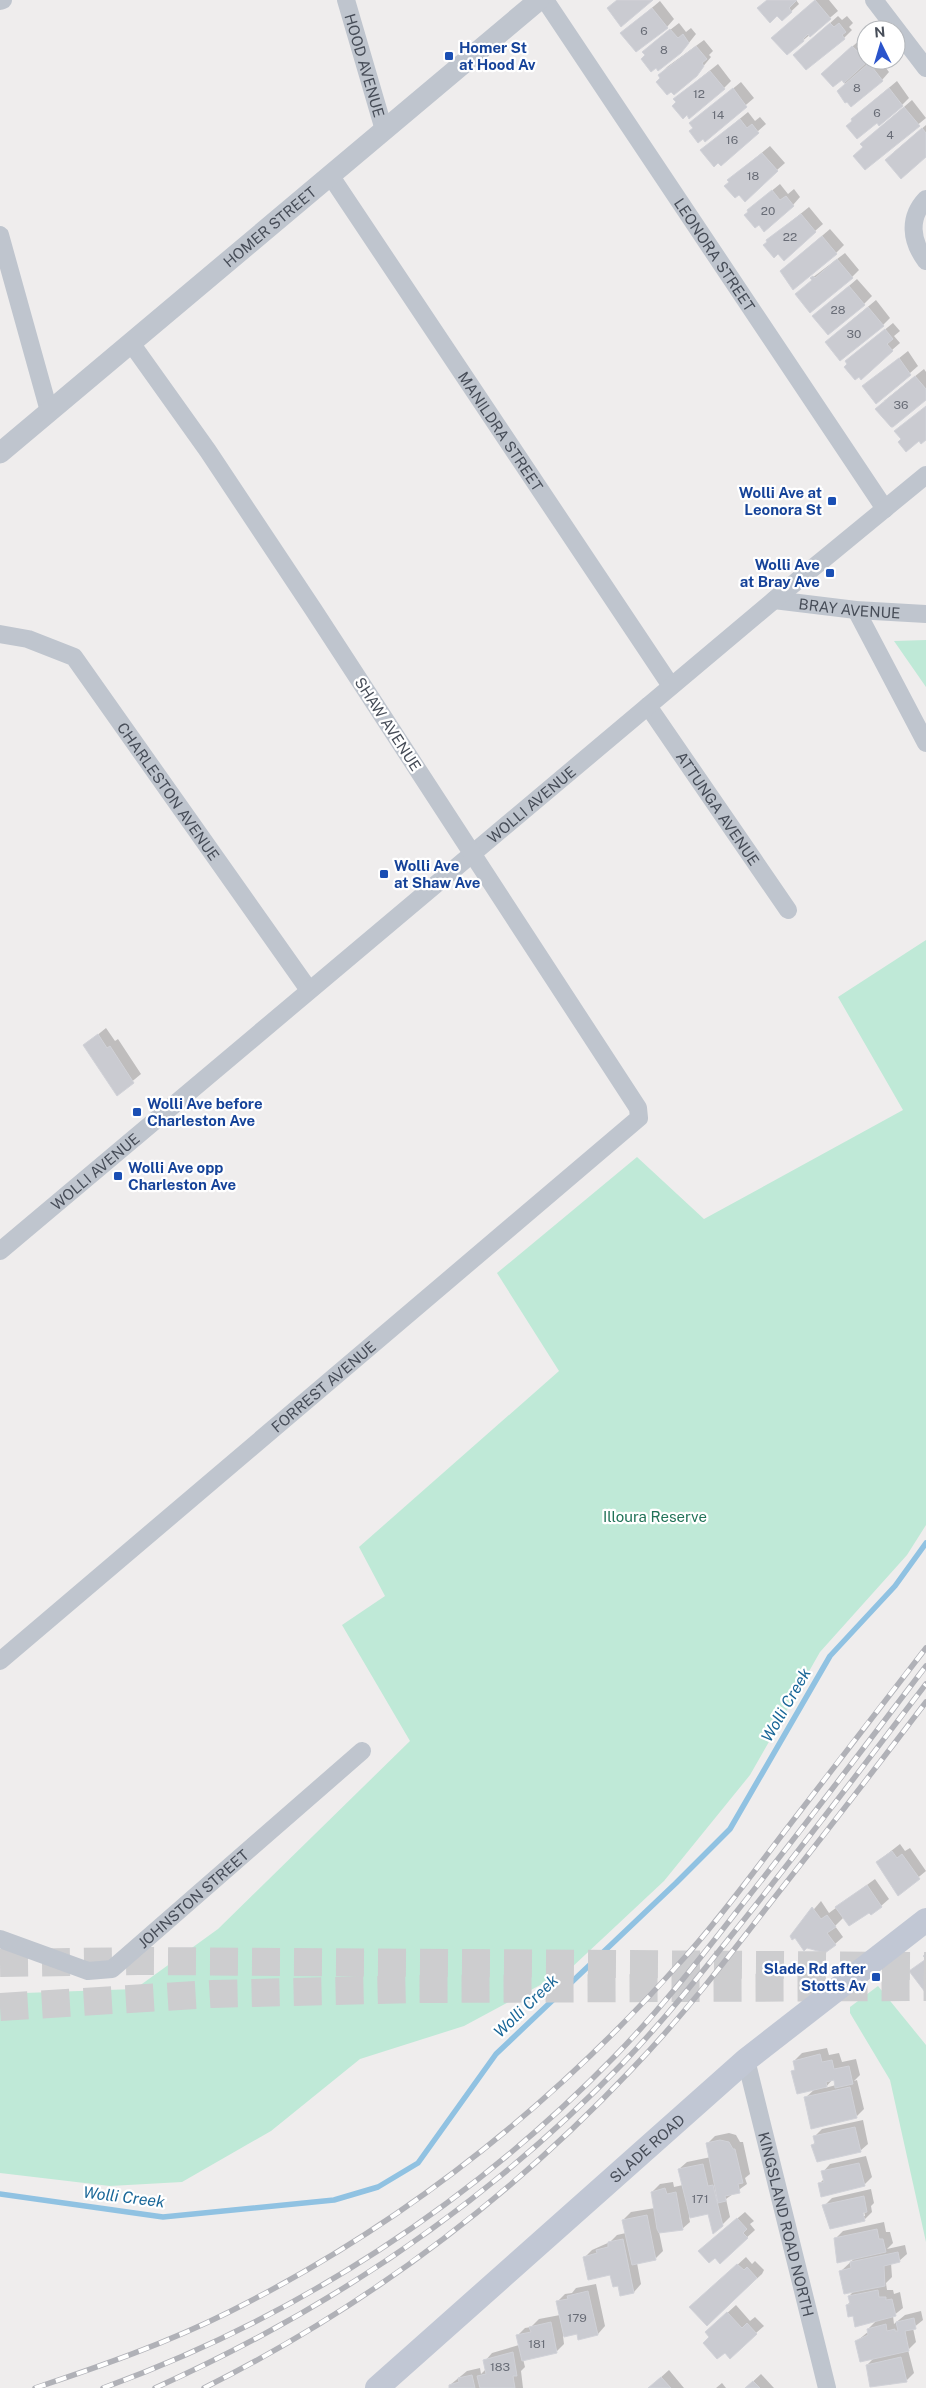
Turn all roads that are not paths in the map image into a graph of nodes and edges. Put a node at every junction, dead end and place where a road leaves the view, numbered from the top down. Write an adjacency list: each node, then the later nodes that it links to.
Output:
1 (346, 0): 6 (street, HOOD AVENUE)
2 (539, 0): 6 (street, HOMER STREET)
3 (545, 0): 15 (street, LEONORA STREET)
4 (874, 0): 5 (street)
5 (926, 68)
6 (384, 130): 7 (street, HOMER STREET)
7 (330, 175): 11 (street, HOMER STREET); 20 (street, MANILDRA STREET)
8 (926, 199): 10 (street)
9 (0, 235): 12 (street)
10 (926, 262)
11 (131, 343): 12 (street, HOMER STREET); 23 (street, SHAW AVENUE)
12 (49, 411): 13 (street, HOMER STREET)
13 (0, 453)
14 (926, 475): 15 (street, WOLLI AVENUE)
15 (884, 509): 16 (street, WOLLI AVENUE)
16 (774, 600): 17 (street, BRAY AVENUE); 20 (street, WOLLI AVENUE)
17 (856, 610): 18 (street, BRAY AVENUE); 22 (street)
18 (926, 614)
19 (0, 634): 25 (street, CHARLESTON AVENUE)
20 (671, 686): 21 (street, WOLLI AVENUE)
21 (648, 706): 23 (street, WOLLI AVENUE); 24 (street, ATTUNGA AVENUE)
22 (926, 743)
23 (472, 853): 25 (street, WOLLI AVENUE); 26 (street, SHAW AVENUE)
24 (788, 910)
25 (309, 990): 27 (street, WOLLI AVENUE)
26 (638, 1108): 28 (street, FORREST AVENUE)
27 (0, 1251)
28 (0, 1661)
29 (362, 1750): 31 (street, JOHNSTON STREET)
30 (926, 1920): 32 (main road, SLADE ROAD)
31 (0, 1939)
32 (746, 2060): 33 (main road, SLADE ROAD); 34 (street, KINGSLAND ROAD NORTH)
33 (384, 2386)
34 (827, 2388)

